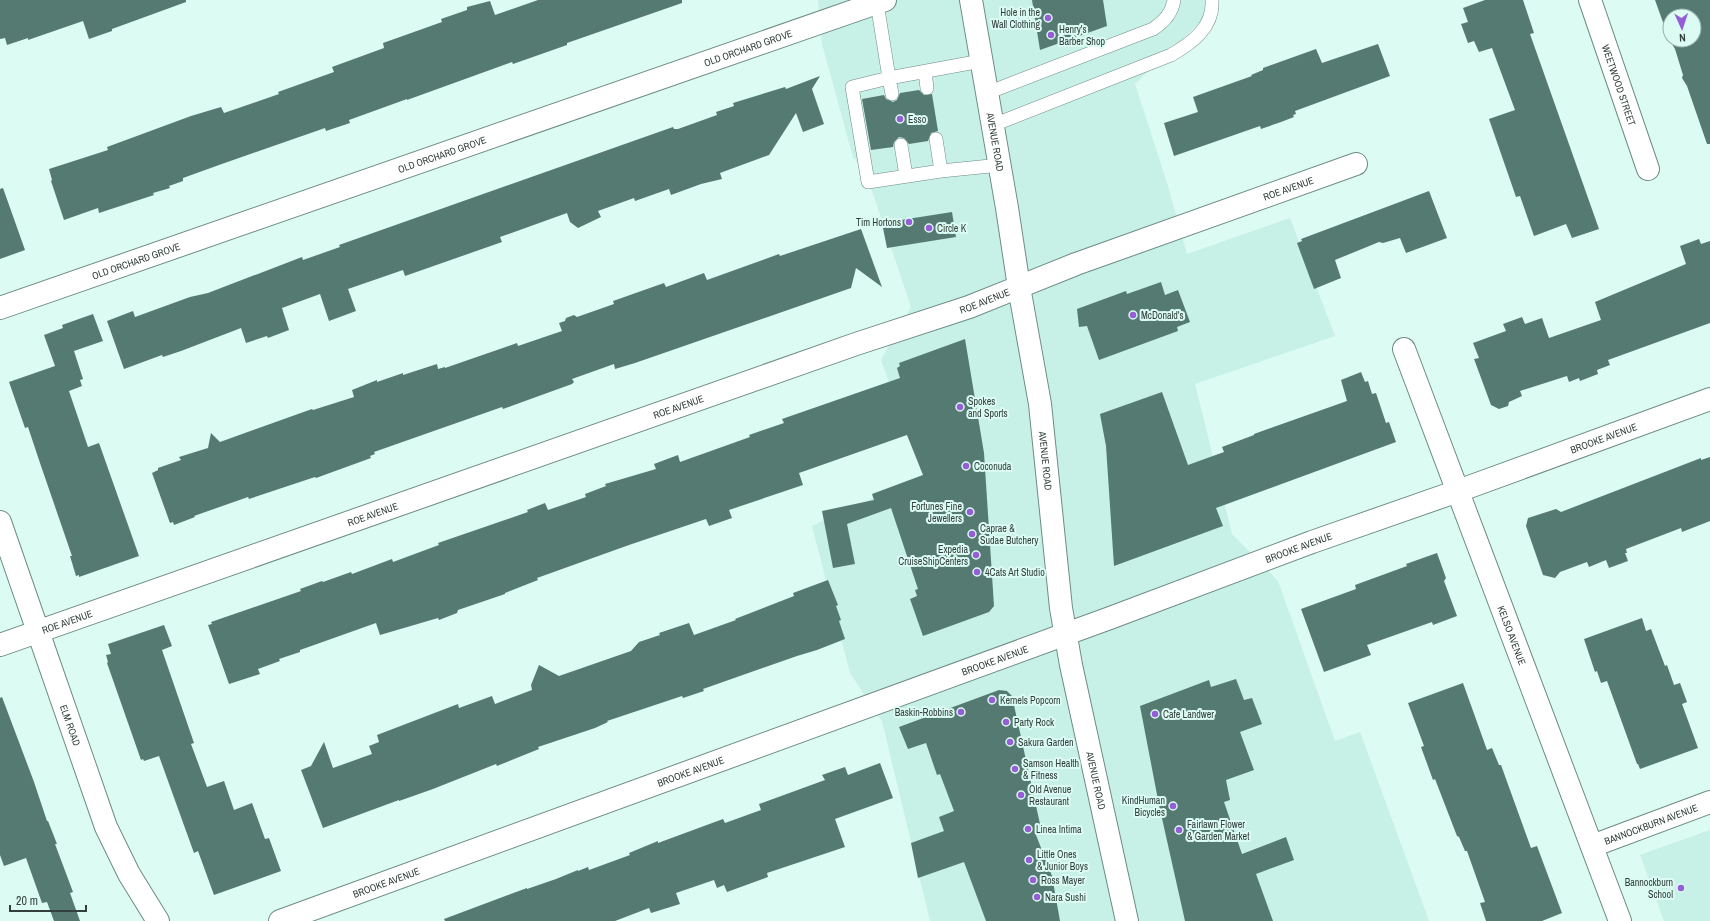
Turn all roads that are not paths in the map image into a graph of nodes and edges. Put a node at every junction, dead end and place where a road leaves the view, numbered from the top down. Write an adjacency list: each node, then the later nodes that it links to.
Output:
1 (971, 0): 6 (street, AVENUE ROAD)
2 (1174, 0): 10 (lane)
3 (1212, 0): 12 (lane)
4 (1590, 0): 17 (street, WEETWOOD STREET)
5 (881, 1): 8 (lane); 21 (street, OLD ORCHARD GROVE)
6 (981, 61): 7 (lane); 10 (street, AVENUE ROAD)
7 (924, 72): 8 (lane); 9 (lane)
8 (889, 78): 11 (lane); 19 (lane)
9 (927, 88)
10 (986, 93): 12 (street, AVENUE ROAD)
11 (892, 94)
12 (992, 125): 16 (street, AVENUE ROAD)
13 (936, 139): 18 (lane)
14 (901, 145): 19 (lane)
15 (1356, 164): 20 (street, ROE AVENUE)
16 (1000, 165): 18 (lane); 20 (street, AVENUE ROAD)
17 (1648, 169)
18 (941, 171): 19 (lane)
19 (906, 176)
20 (1019, 287): 26 (street, ROE AVENUE); 27 (street, AVENUE ROAD)
21 (0, 308)
22 (1404, 349): 24 (street, KELSO AVENUE)
23 (1710, 399): 24 (street, BROOKE AVENUE)
24 (1458, 491): 27 (street, BROOKE AVENUE); 30 (street, KELSO AVENUE)
25 (0, 522): 26 (street, ELM ROAD)
26 (38, 631): 28 (street, ROE AVENUE); 31 (street, ELM ROAD)
27 (1065, 634): 32 (street, BROOKE AVENUE); 33 (street, AVENUE ROAD)
28 (0, 645)
29 (1710, 802): 30 (street, BANNOCKBURN AVENUE)
30 (1592, 846): 34 (street, KELSO AVENUE)
31 (158, 921)
32 (280, 921)
33 (1128, 921)
34 (1620, 921)

